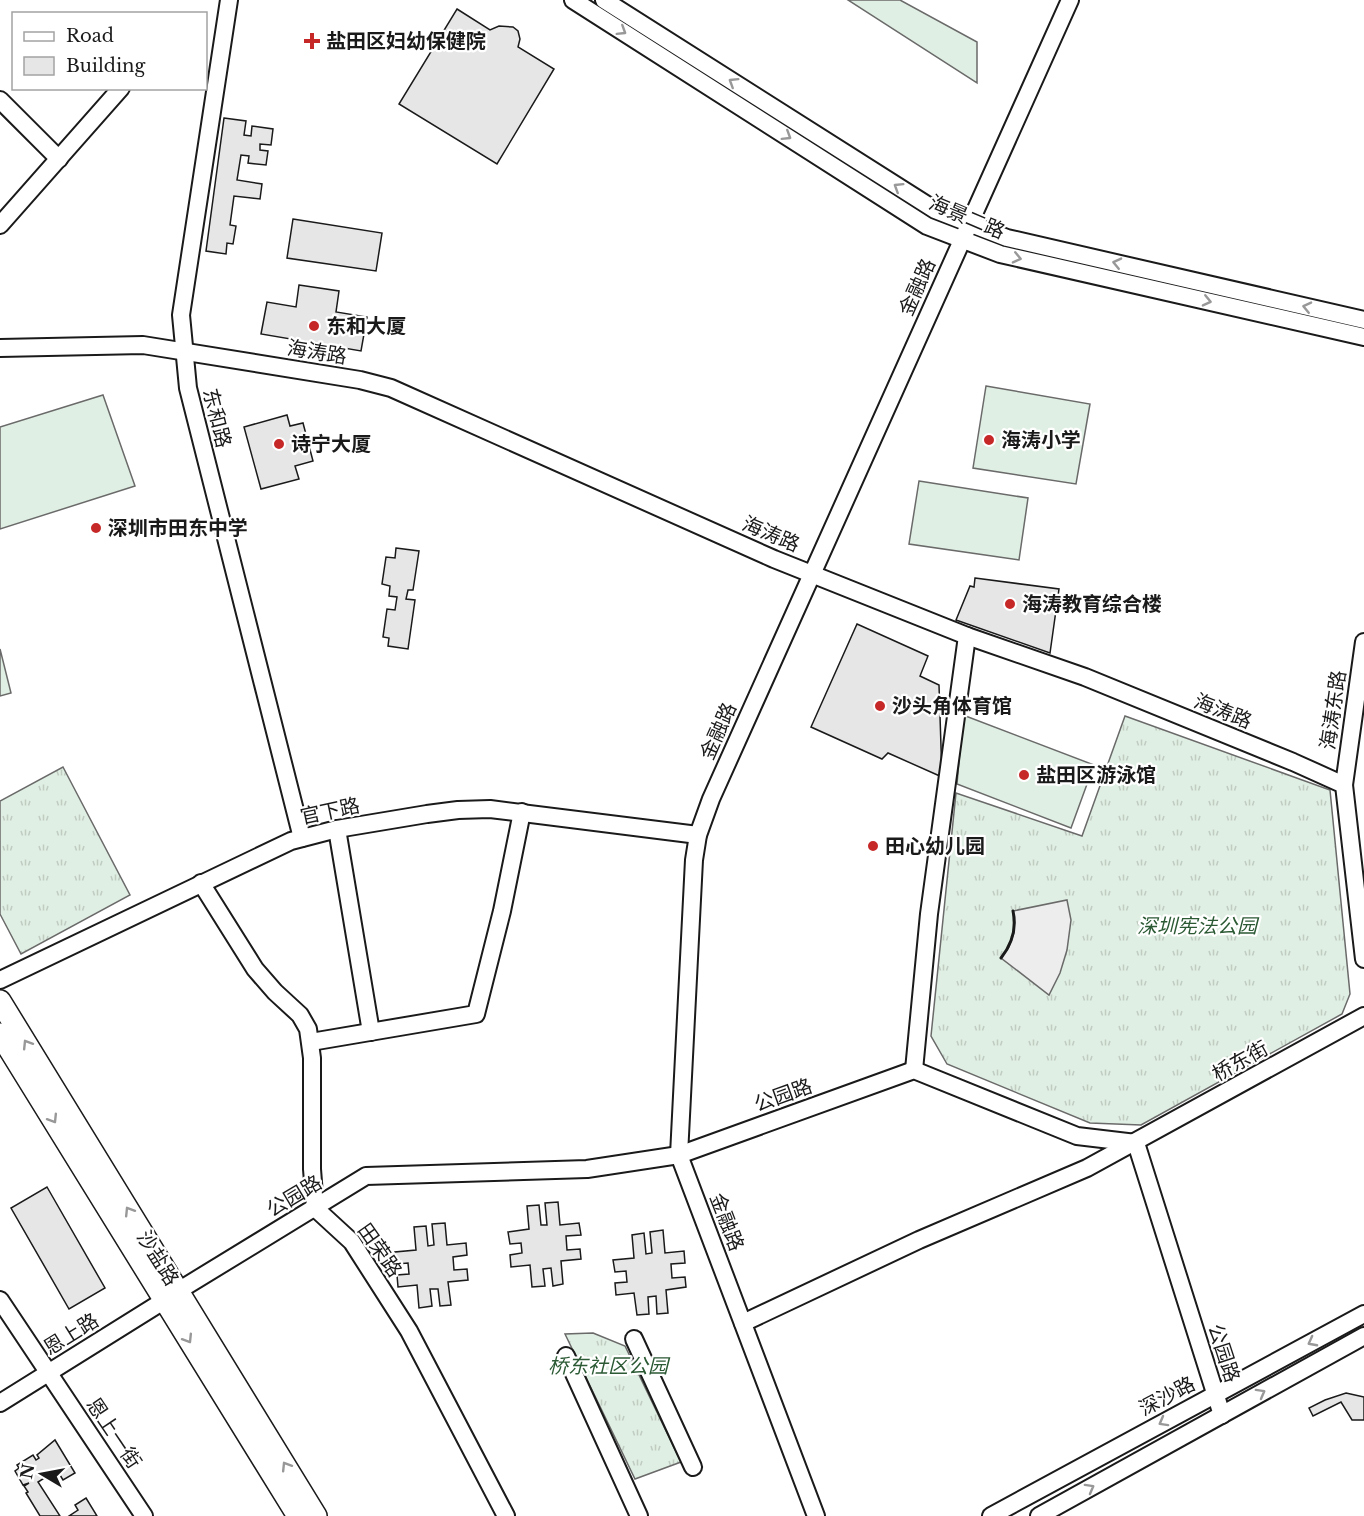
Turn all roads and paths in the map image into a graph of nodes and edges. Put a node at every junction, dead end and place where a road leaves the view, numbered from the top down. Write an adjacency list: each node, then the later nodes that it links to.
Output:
1 (229, 0): 13 (street, 东和路)
2 (573, 0): 9 (street, 海景二路, one-way to 9)
3 (604, 0): 9 (street, 海景二路, one-way to 3)
4 (1070, 0): 9 (street, 金融路)
5 (118, 90): 7 (street)
6 (0, 100): 7 (street)
7 (59, 159): 8 (street)
8 (0, 225)
9 (965, 231): 10 (street, 海景二路, one-way to 9); 11 (street, 海景二路, one-way to 11); 14 (street, 金融路)
10 (1364, 320)
11 (1364, 337)
12 (0, 348): 13 (street, 海涛路)
13 (183, 352): 14 (street, 海涛路); 21 (street, 东和路)
14 (811, 574): 15 (street, 海涛路); 20 (street, 金融路)
15 (968, 636): 17 (street, 海涛路); 30 (street)
16 (1364, 642): 17 (street, 海涛东路)
17 (1344, 785): 23 (street)
18 (522, 812): 19 (street, 官下路); 20 (street, 官下路); 27 (street)
19 (337, 829): 21 (street, 官下路); 27 (street)
20 (698, 835): 32 (street, 金融路)
21 (302, 838): 22 (street, 官下路)
22 (201, 883): 24 (street, 官下路); 29 (street)
23 (1364, 959)
24 (0, 980)
25 (0, 1001): 34 (main road, 沙盐路, one-way to 25)
26 (1364, 1017): 31 (street, 桥东街)
27 (371, 1032): 29 (street)
28 (0, 1034): 34 (main road, 沙盐路, one-way to 34)
29 (311, 1042): 33 (street)
30 (914, 1070): 31 (street); 32 (street, 公园路)
31 (1136, 1143): 37 (street, 桥东街); 42 (street, 公园路)
32 (679, 1155): 33 (street, 公园路); 37 (street, 金融路)
33 (315, 1208): 34 (street, 公园路); 49 (street, 田荣路)
34 (171, 1295): 41 (street, 恩上路); 47 (main road, 沙盐路, one-way to 47); 48 (main road, 沙盐路, one-way to 34)
35 (0, 1300): 41 (street, 恩上一街)
36 (1364, 1314): 42 (street, 深沙路, one-way to 42)
37 (743, 1323): 51 (street, 金融路)
38 (1364, 1336): 44 (street, one-way to 38)
39 (634, 1340): 45 (street)
40 (566, 1356): 50 (street)
41 (49, 1373): 43 (street, 恩上路); 46 (street, 恩上一街)
42 (1215, 1394): 44 (street, 公园路); 52 (street, 深沙路, one-way to 52)
43 (0, 1404)
44 (1222, 1415): 53 (street, one-way to 44)
45 (693, 1467)
46 (144, 1516)
47 (298, 1516)
48 (316, 1516)
49 (506, 1516)
50 (639, 1516)
51 (816, 1516)
52 (991, 1516)
53 (1039, 1516)

